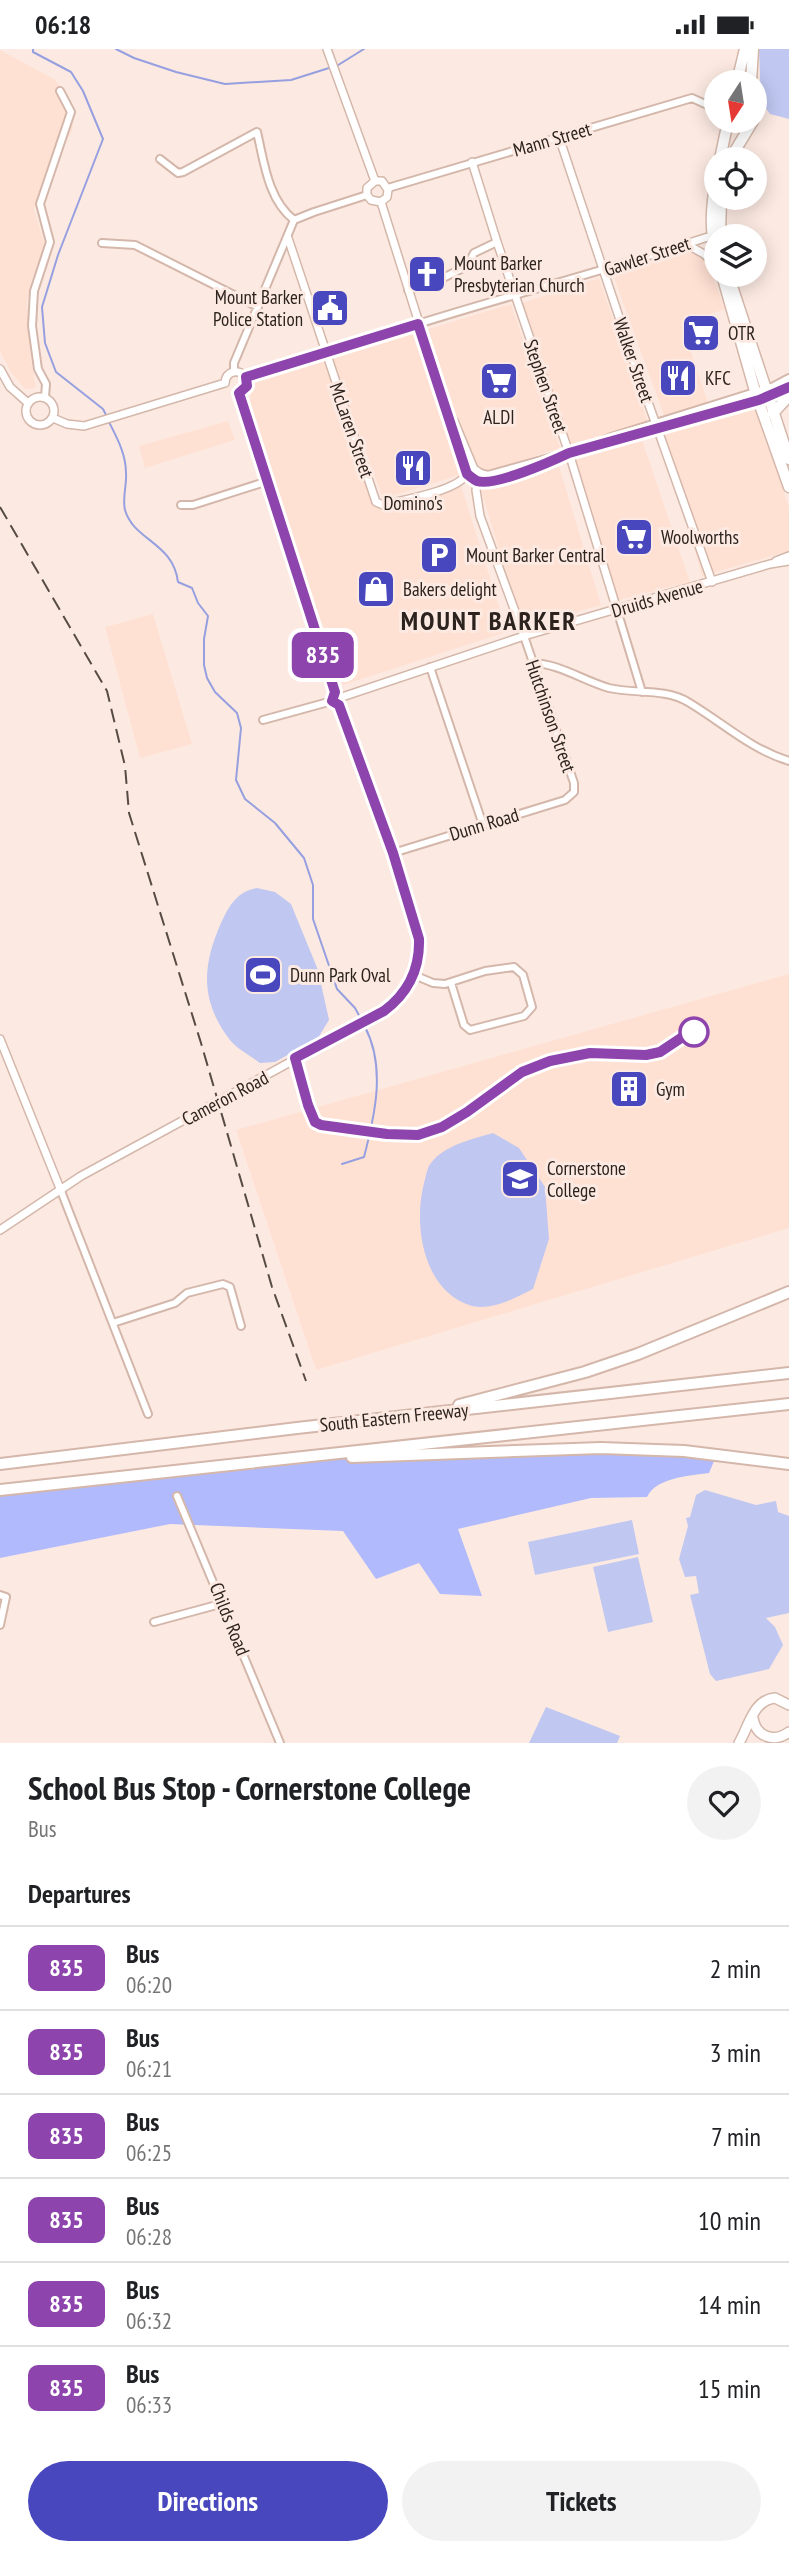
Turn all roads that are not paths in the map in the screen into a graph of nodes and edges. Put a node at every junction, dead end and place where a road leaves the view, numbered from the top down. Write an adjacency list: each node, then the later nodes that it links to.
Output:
1 (745, 49): 4 (main road)
2 (753, 49): 5 (main road)
3 (327, 50): 11 (street)
4 (740, 70)
5 (752, 70)
6 (60, 91): 39 (street)
7 (704, 104): 8 (street, Mann Street)
8 (559, 137): 10 (street, Mann Street); 22 (street, Walker Street)
9 (160, 159): 15 (street)
10 (472, 162): 12 (street, Mann Street); 18 (street, Stephen Street)
11 (375, 181): 12 (street); 13 (street)
12 (388, 188): 14 (street)
13 (367, 195): 14 (street); 15 (street)
14 (381, 202): 25 (street, Hutchinson Street)
15 (294, 220): 16 (street)
16 (288, 238): 27 (street); 29 (street, McLaren Street)
17 (704, 239): 20 (street, Gawler Street)
18 (497, 242): 25 (street); 26 (street, Stephen Street)
19 (102, 243): 27 (street)
20 (686, 244): 21 (street); 22 (street, Gawler Street)
21 (704, 254)
22 (604, 271): 26 (street, Gawler Street); 43 (street, Walker Street)
23 (726, 287): 37 (main road)
24 (732, 287): 37 (main road)
25 (408, 291): 28 (street, Hutchinson Street)
26 (514, 294): 28 (street, Gawler Street); 44 (street, Stephen Street)
27 (258, 307): 31 (street)
28 (418, 324): 29 (street, Gawler Street); 36 (street, Hutchinson Street)
29 (326, 352): 32 (street, Gawler Street); 46 (street, McLaren Street)
30 (0, 369): 40 (street)
31 (234, 372): 32 (street); 35 (street)
32 (246, 377): 35 (street)
33 (789, 378): 37 (street)
34 (789, 387): 37 (street)
35 (231, 390): 42 (street); 48 (street, Cameron Road)
36 (441, 393): 46 (street, Hutchinson Street); 47 (street, Hutchinson Street)
37 (762, 394): 41 (main road); 43 (street); 49 (main road)
38 (789, 396): 41 (main road)
39 (45, 397): 40 (street); 42 (street)
40 (28, 403): 42 (street)
41 (773, 413): 45 (main road)
42 (53, 418)
43 (656, 426): 44 (street); 54 (street, Walker Street)
44 (569, 453): 47 (street); 55 (street, Stephen Street)
45 (789, 459)
46 (467, 474): 47 (street)
47 (479, 477): 56 (street, Hutchinson Street)
48 (268, 481): 50 (street); 60 (street, Cameron Road)
49 (789, 487)
50 (181, 505)
51 (789, 555): 53 (street, Druids Avenue)
52 (789, 561): 53 (street, Druids Avenue)
53 (770, 565): 54 (street, Druids Avenue)
54 (712, 582): 55 (street, Druids Avenue)
55 (617, 610): 56 (street, Druids Avenue); 59 (street, Stephen Street)
56 (524, 636): 57 (street, Hutchinson Street); 58 (street, Druids Avenue)
57 (532, 663): 59 (street); 63 (street, Hutchinson Street)
58 (430, 667): 60 (street, Druids Avenue); 64 (street)
59 (642, 692): 62 (street)
60 (335, 699): 61 (street); 65 (street, Cameron Road)
61 (263, 720)
62 (789, 761)
63 (574, 792): 64 (street, Dunn Road)
64 (482, 825): 65 (street, Dunn Road)
65 (393, 853): 66 (street, Cameron Road)
66 (414, 975): 67 (street); 69 (street, Cameron Road)
67 (451, 983): 67 (street)
68 (0, 1039): 69 (street)
69 (61, 1191): 70 (street, Cameron Road); 72 (street)
70 (0, 1230)
71 (789, 1292): 77 (highway)
72 (113, 1323): 73 (street); 76 (street)
73 (241, 1326)
74 (789, 1373): 77 (highway, South Eastern Freeway)
75 (789, 1404): 78 (highway, South Eastern Freeway)
76 (148, 1414)
77 (422, 1414): 79 (highway, South Eastern Freeway)
78 (286, 1458): 80 (highway); 81 (highway, South Eastern Freeway)
79 (0, 1464)
80 (789, 1464)
81 (0, 1490)
82 (177, 1496): 84 (street, Childs Road)
83 (0, 1595): 86 (street)
84 (223, 1603): 85 (street); 91 (street, Childs Road)
85 (154, 1622)
86 (0, 1625)
87 (788, 1702): 88 (main road)
88 (753, 1716): 90 (main road); 92 (main road)
89 (789, 1732): 90 (main road)
90 (767, 1741)
91 (280, 1743)
92 (739, 1743)

